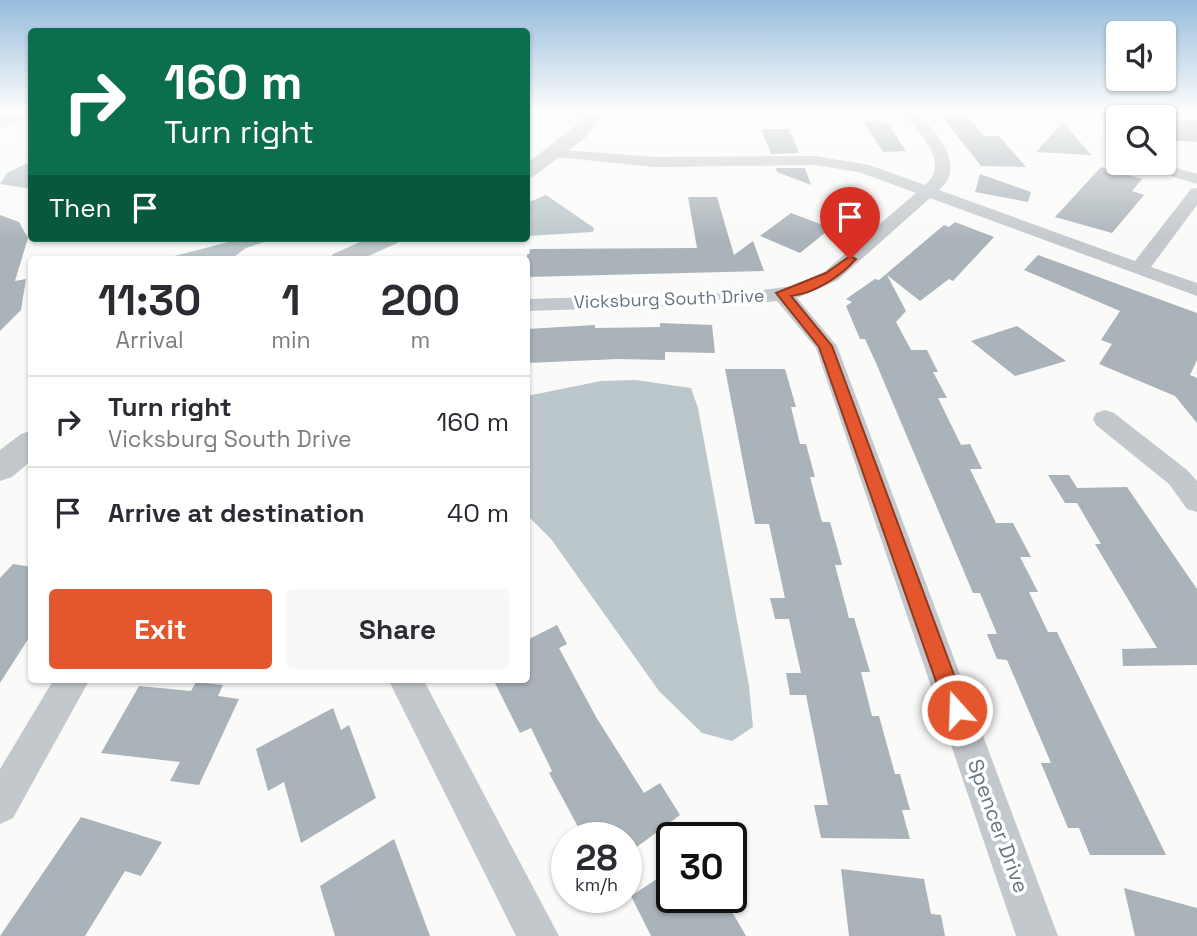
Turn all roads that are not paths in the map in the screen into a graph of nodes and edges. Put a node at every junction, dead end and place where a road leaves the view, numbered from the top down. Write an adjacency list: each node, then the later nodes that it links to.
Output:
1 (554, 154): 4 (street)
2 (569, 154): 7 (street)
3 (940, 154): 7 (street, Vicksburg South Drive)
4 (530, 170)
5 (1176, 173): 6 (street)
6 (1197, 179)
7 (926, 191): 11 (street); 13 (street, Vicksburg South Drive)
8 (1197, 192): 11 (street)
9 (380, 242): 10 (street)
10 (349, 256)
11 (1140, 268): 12 (street)
12 (1197, 290)
13 (782, 293): 14 (street, Vicksburg South Drive); 23 (street, Spencer Drive)
14 (530, 305)
15 (1105, 419): 18 (street)
16 (28, 445): 17 (street)
17 (0, 468)
18 (1197, 501)
19 (71, 683): 21 (street)
20 (407, 683): 22 (street)
21 (0, 805)
22 (538, 936)
23 (1037, 936)

